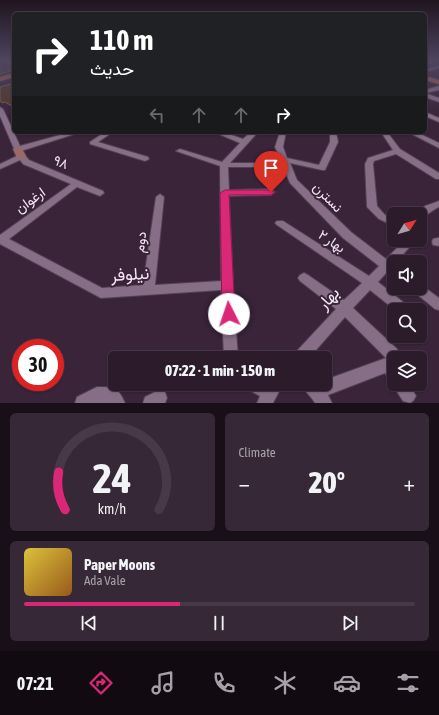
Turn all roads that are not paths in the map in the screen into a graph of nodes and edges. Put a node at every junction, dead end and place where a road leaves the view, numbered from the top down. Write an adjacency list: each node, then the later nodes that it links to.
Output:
1 (439, 88): 2 (street)
2 (427, 93)
3 (427, 95): 4 (street)
4 (439, 100)
5 (0, 109): 7 (street)
6 (427, 115): 8 (street)
7 (2, 119): 21 (street)
8 (439, 120)
9 (72, 134): 21 (street)
10 (107, 134): 22 (street)
11 (222, 134): 17 (street)
12 (254, 134): 17 (street)
13 (282, 134): 23 (street, نسترن)
14 (333, 134): 23 (street)
15 (385, 134): 20 (street)
16 (415, 134): 18 (street)
17 (244, 142): 24 (street)
18 (439, 146)
19 (180, 151): 24 (street)
20 (397, 151): 27 (street); 35 (street)
21 (20, 153): 25 (street); 28 (street, ۹۸)
22 (145, 159)
23 (284, 160): 38 (street, نسترن)
24 (224, 165): 26 (street); 31 (street)
25 (0, 167)
26 (266, 176)
27 (439, 177)
28 (77, 183): 30 (street, ۹۸); 37 (street, ارغوان)
29 (271, 192): 31 (street)
30 (100, 193)
31 (225, 193): 42 (street)
32 (160, 197): 43 (street, دوم)
33 (439, 204): 34 (street)
34 (427, 209)
35 (387, 220)
36 (280, 223): 41 (street, بهار ۲)
37 (1, 240): 43 (street, نیلوفر)
38 (387, 266)
39 (387, 270): 41 (street, بهار)
40 (304, 278): 47 (street)
41 (369, 282): 45 (street, بهار ۲); 47 (street, بهار)
42 (227, 285): 43 (street, نیلوفر); 48 (street)
43 (148, 290)
44 (426, 295): 46 (street)
45 (395, 303)
46 (439, 305)
47 (345, 308): 49 (street, بهار); 50 (street)
48 (232, 351)
49 (306, 351)
50 (389, 351)
51 (387, 365): 52 (street)
52 (317, 393)
53 (83, 403): 54 (street)
54 (117, 403)

